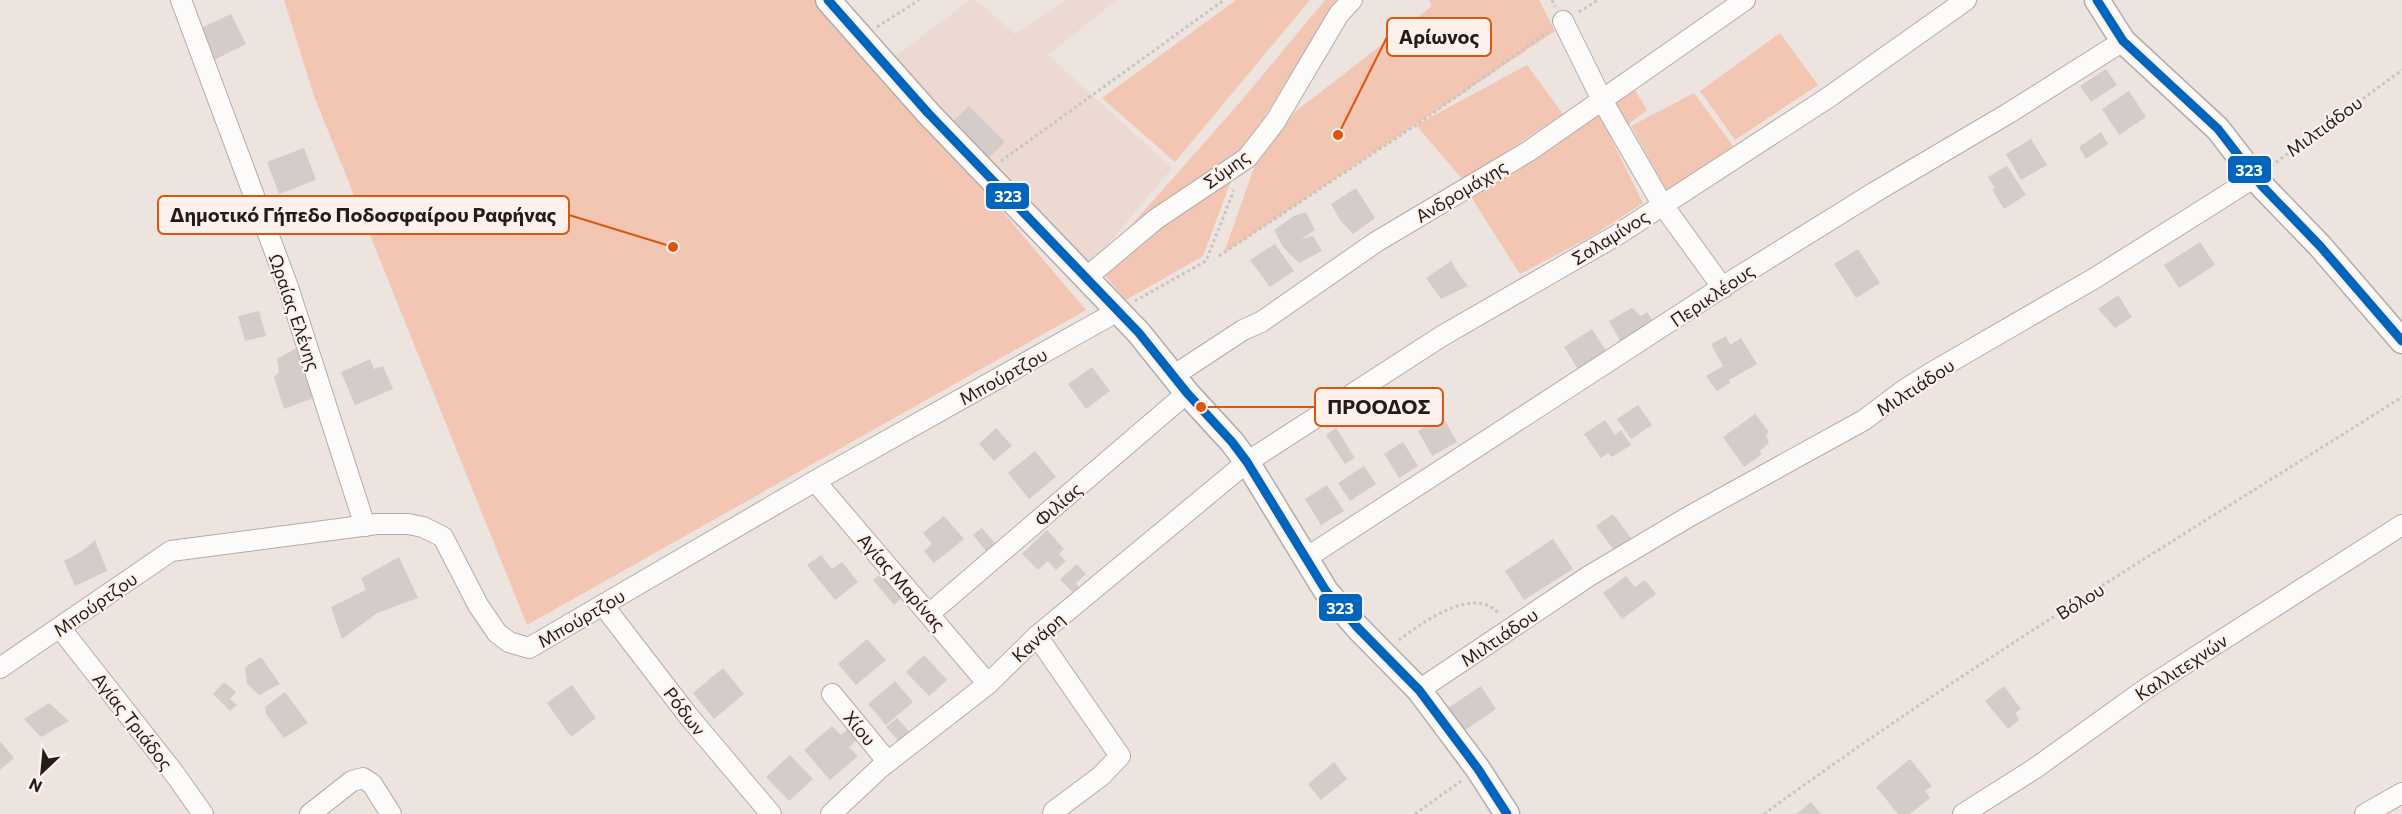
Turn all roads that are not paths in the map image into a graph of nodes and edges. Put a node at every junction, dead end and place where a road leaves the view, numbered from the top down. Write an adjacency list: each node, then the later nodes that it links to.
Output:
1 (181, 0): 20 (street, Ωραίας Ελένης)
2 (828, 0): 12 (street)
3 (1352, 0): 12 (street, Σύμης)
4 (1745, 0): 9 (street, Ανδρομάχης)
5 (1966, 0): 11 (street, Σαλαμίνος)
6 (2097, 0): 8 (street)
7 (1563, 21): 9 (street)
8 (2122, 41): 10 (street); 13 (street, Περικλέους)
9 (1602, 100): 11 (street); 16 (street, Ανδρομάχης)
10 (2255, 177): 15 (street); 28 (street, Μιλτιάδου)
11 (1662, 204): 13 (street); 17 (street, Σαλαμίνος)
12 (1087, 277): 14 (street)
13 (1723, 288): 21 (street, Περικλέους)
14 (1118, 311): 16 (street); 18 (street, Μπούρτζου)
15 (2402, 341)
16 (1180, 384): 17 (street); 23 (street, Φιλίας)
17 (1247, 462): 21 (street); 25 (street, Κανάρη)
18 (815, 481): 22 (street, Μπούρτζου); 23 (street, Αγίας Μαρίνας)
19 (2402, 525): 39 (street, Καλλιτεχνών)
20 (365, 526): 22 (street, Μπούρτζου); 24 (street, Μπούρτζου)
21 (1306, 558): 28 (street)
22 (603, 605): 35 (street, Ρόδων)
23 (929, 614): 27 (street, Αγίας Μαρίνας)
24 (60, 629): 26 (street, Μπούρτζου); 32 (street, Αγίας Τριάδος)
25 (1037, 636): 27 (street, Κανάρη); 37 (street)
26 (0, 668)
27 (988, 684): 30 (street, Κανάρη)
28 (1419, 690): 38 (street)
29 (832, 694): 30 (street, Χίου)
30 (888, 762): 36 (street, Κανάρη)
31 (2402, 793): 40 (street)
32 (203, 814)
33 (310, 814): 34 (street)
34 (391, 814)
35 (771, 814)
36 (831, 814)
37 (1053, 814)
38 (1507, 814)
39 (1963, 814)
40 (2365, 814)

